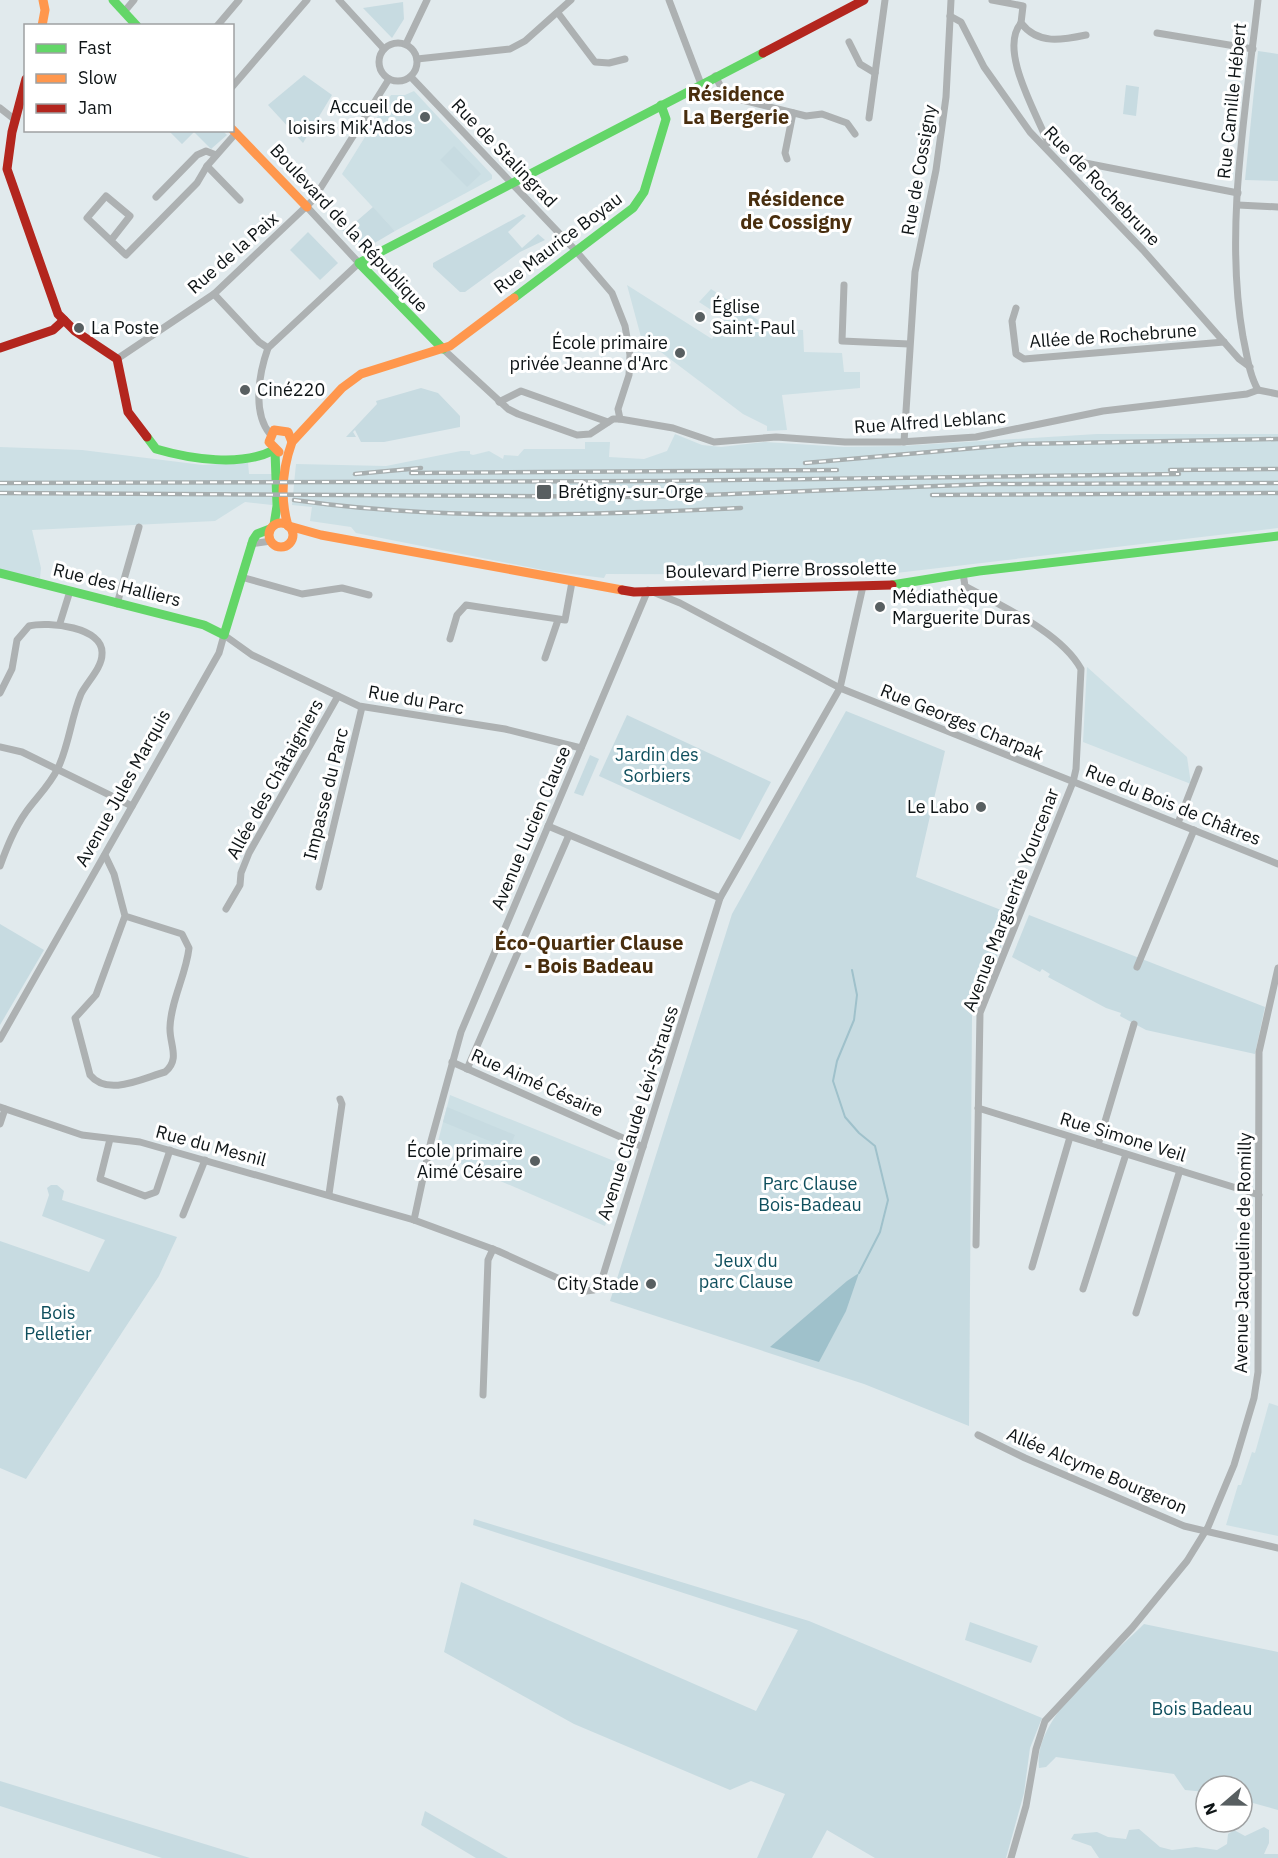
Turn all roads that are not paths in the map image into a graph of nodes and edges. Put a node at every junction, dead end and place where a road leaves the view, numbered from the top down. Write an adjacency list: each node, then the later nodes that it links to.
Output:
1 (43, 0): 19 (main road)
2 (113, 0): 15 (main road)
3 (134, 0): 15 (street)
4 (239, 0): 21 (street)
5 (307, 0): 35 (street)
6 (339, 0): 26 (street)
7 (427, 0): 25 (street)
8 (571, 0): 16 (street)
9 (669, 0): 34 (street)
10 (864, 0): 31 (main road)
11 (885, 0): 30 (street)
12 (951, 0): 17 (street, Rue de Cossigny)
13 (992, 0): 18 (street)
14 (1258, 0): 27 (street, Rue Camille Hébert)
15 (124, 12): 20 (main road)
16 (558, 12): 28 (street); 29 (street)
17 (950, 16): 65 (street, Rue de Rochebrune); 66 (street, Rue de Cossigny)
18 (1021, 23): 23 (street); 45 (street)
19 (42, 24)
20 (135, 24)
21 (219, 24)
22 (1156, 33): 27 (street)
23 (1086, 35)
24 (849, 42): 30 (street)
25 (406, 44): 26 (street); 28 (street)
26 (384, 49): 33 (street)
27 (1253, 50): 52 (street, Rue Camille Hébert)
28 (417, 59): 32 (street)
29 (625, 59)
30 (875, 73): 40 (street)
31 (715, 76): 34 (main road); 39 (street)
32 (411, 77): 33 (street); 51 (street, Rue de Stalingrad)
33 (389, 79): 56 (street, Rue de la Paix)
34 (701, 84): 37 (main road)
35 (234, 85)
36 (24, 86): 41 (main road)
37 (661, 105): 51 (main road); 59 (main road, Rue Maurice Boyau)
38 (0, 108): 41 (street)
39 (793, 113): 44 (street); 47 (street)
40 (869, 118)
41 (14, 119): 50 (main road)
42 (234, 131): 56 (main road, Boulevard de la République)
43 (233, 132): 46 (street)
44 (855, 134)
45 (1048, 143)
46 (216, 155): 49 (street); 53 (street)
47 (787, 159)
48 (1080, 162): 52 (street)
49 (207, 166): 54 (street); 58 (street)
50 (4, 170): 64 (main road)
51 (511, 182): 59 (street, Rue de Stalingrad); 60 (main road)
52 (1238, 193): 55 (street, Rue Camille Hébert)
53 (156, 197)
54 (240, 200)
55 (1238, 205): 57 (street, Rue Camille Hébert); 71 (street, Rue Camille Hébert)
56 (307, 207): 60 (street, Boulevard de la République); 62 (street, Rue de la Paix)
57 (1278, 207)
58 (112, 239): 58 (street)
59 (576, 251): 69 (main road, Rue Maurice Boyau); 75 (street, Rue de Stalingrad)
60 (359, 263): 68 (street); 69 (main road, Boulevard de la République)
61 (844, 285): 66 (street)
62 (214, 294): 68 (street); 70 (street, Rue de la Paix)
63 (1016, 308): 65 (street, Allée de Rochebrune)
64 (64, 320): 67 (main road); 70 (main road)
65 (1224, 342): 71 (street, Rue de Rochebrune)
66 (909, 344): 77 (street, Rue de Cossigny)
67 (0, 348)
68 (268, 348): 78 (street)
69 (443, 349): 74 (street); 79 (main road, Rue Maurice Boyau)
70 (117, 358): 78 (main road)
71 (1250, 367): 72 (street, Rue Camille Hébert)
72 (1258, 390): 73 (street, Rue Alfred Leblanc); 77 (street, Rue Alfred Leblanc)
73 (1278, 394)
74 (499, 402): 76 (street); 76 (street)
75 (620, 419): 76 (street); 77 (street, Rue Alfred Leblanc)
76 (608, 422)
77 (904, 442)
78 (272, 444): 79 (main road); 79 (main road); 82 (main road)
79 (289, 446): 80 (main road)
80 (289, 526): 82 (main road); 84 (main road); 89 (main road, Boulevard Pierre Brossolette)
81 (139, 527): 94 (street)
82 (272, 527): 84 (main road); 85 (main road)
83 (1278, 536): 87 (main road, Boulevard Pierre Brossolette)
84 (271, 541): 85 (street)
85 (251, 544): 88 (main road, Avenue Jules Marquis)
86 (0, 573): 92 (main road, Rue des Halliers)
87 (963, 573): 90 (main road, Boulevard Pierre Brossolette); 108 (street, Rue du Bois de Châtres)
88 (242, 577): 93 (street); 97 (main road, Avenue Jules Marquis)
89 (572, 582): 91 (main road, Boulevard Pierre Brossolette); 95 (street)
90 (863, 586): 91 (main road, Boulevard Pierre Brossolette); 100 (street, Avenue Claude Lévi-Strauss)
91 (648, 590): 100 (street, Rue Georges Charpak); 105 (street, Avenue Lucien Clause)
92 (70, 591): 94 (main road, Rue des Halliers); 96 (street)
93 (369, 595)
94 (117, 604): 97 (main road, Rue des Halliers)
95 (558, 620): 98 (street); 99 (street)
96 (60, 623): 101 (street); 107 (street)
97 (224, 635): 102 (street, Rue du Parc); 109 (street, Avenue Jules Marquis)
98 (450, 639)
99 (544, 658)
100 (840, 688): 108 (street, Rue Georges Charpak); 118 (street, Avenue Claude Lévi-Strauss)
101 (0, 693)
102 (338, 696): 103 (street, Rue du Parc); 119 (street, Allée des Châtaigniers)
103 (362, 707): 105 (street, Rue du Parc); 117 (street, Impasse du Parc)
104 (0, 747): 107 (street)
105 (581, 748): 111 (street, Avenue Lucien Clause)
106 (1199, 769): 110 (street)
107 (57, 771): 109 (street); 116 (street)
108 (1072, 782): 110 (street, Rue du Bois de Châtres); 129 (street, Avenue Marguerite Yourcenar)
109 (132, 806): 114 (street, Avenue Jules Marquis)
110 (1178, 823): 112 (street, Rue du Bois de Châtres)
111 (548, 826): 113 (street); 125 (street, Avenue Lucien Clause)
112 (1194, 830): 115 (street, Rue du Bois de Châtres); 121 (street)
113 (569, 835): 118 (street); 126 (street)
114 (105, 855): 120 (street); 124 (street, Avenue Jules Marquis)
115 (1278, 864)
116 (0, 866)
117 (319, 887)
118 (720, 898): 134 (street, Avenue Claude Lévi-Strauss)
119 (226, 909)
120 (124, 916): 120 (street)
121 (1137, 967)
122 (1278, 968): 140 (street, Avenue Jacqueline de Romilly)
123 (1134, 1024): 133 (street)
124 (0, 1039)
125 (452, 1062): 126 (street, Rue Aimé Césaire); 142 (street, Avenue Lucien Clause)
126 (467, 1069): 134 (street, Rue Aimé Césaire)
127 (340, 1099): 139 (street)
128 (3, 1108): 130 (street); 132 (street, Rue du Mesnil)
129 (978, 1108): 131 (street, Rue Simone Veil); 143 (street, Avenue Marguerite Yourcenar)
130 (0, 1124)
131 (1070, 1137): 133 (street, Rue Simone Veil); 145 (street)
132 (110, 1139): 135 (street, Rue du Mesnil); 135 (street)
133 (1098, 1145): 136 (street, Rue Simone Veil)
134 (643, 1147): 147 (street, Avenue Claude Lévi-Strauss)
135 (170, 1150): 137 (street, Rue du Mesnil)
136 (1126, 1154): 138 (street, Rue Simone Veil); 146 (street)
137 (205, 1160): 139 (street, Rue du Mesnil); 141 (street)
138 (1180, 1170): 140 (street, Rue Simone Veil); 148 (street)
139 (329, 1194): 142 (street, Rue du Mesnil)
140 (1259, 1195): 151 (street, Avenue Jacqueline de Romilly)
141 (183, 1215)
142 (414, 1220): 144 (street, Rue du Mesnil)
143 (976, 1245)
144 (493, 1249): 147 (street, Rue du Mesnil); 149 (street)
145 (1032, 1267)
146 (1083, 1289)
147 (594, 1290)
148 (1136, 1313)
149 (483, 1395)
150 (978, 1435): 151 (street, Allée Alcyme Bourgeron)
151 (1205, 1532): 152 (street, Allée Alcyme Bourgeron); 153 (street, Avenue Jacqueline de Romilly)
152 (1278, 1548)
153 (1011, 1858)

